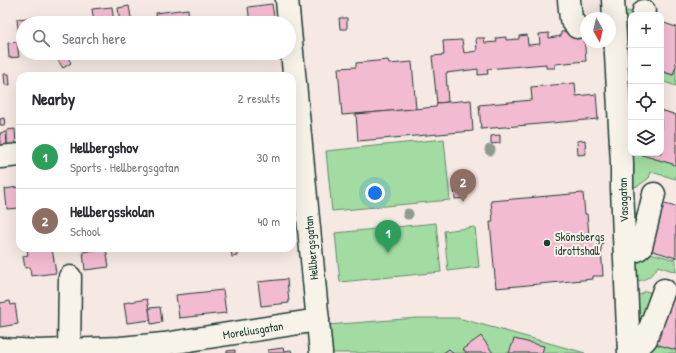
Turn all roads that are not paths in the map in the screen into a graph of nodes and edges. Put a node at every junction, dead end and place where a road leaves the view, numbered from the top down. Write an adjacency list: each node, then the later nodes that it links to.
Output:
1 (287, 0): 4 (street, Hellbergsgatan)
2 (568, 0): 5 (street)
3 (613, 0): 7 (street, Vasagatan)
4 (288, 16)
5 (577, 27)
6 (291, 60): 8 (street, Hellbergsgatan)
7 (624, 64): 12 (street, Vasagatan)
8 (292, 72)
9 (296, 129): 17 (street, Hellbergsgatan)
10 (16, 155): 11 (street)
11 (0, 157)
12 (629, 158): 14 (street, Vasagatan)
13 (654, 194): 14 (street)
14 (625, 253): 19 (street, Vasagatan)
15 (70, 277): 20 (street)
16 (664, 290): 19 (street)
17 (318, 320): 20 (street, Moreliusgatan); 21 (street, Hellbergsgatan)
18 (0, 349): 20 (street, Moreliusgatan)
19 (629, 350)
20 (69, 351)
21 (321, 353)

